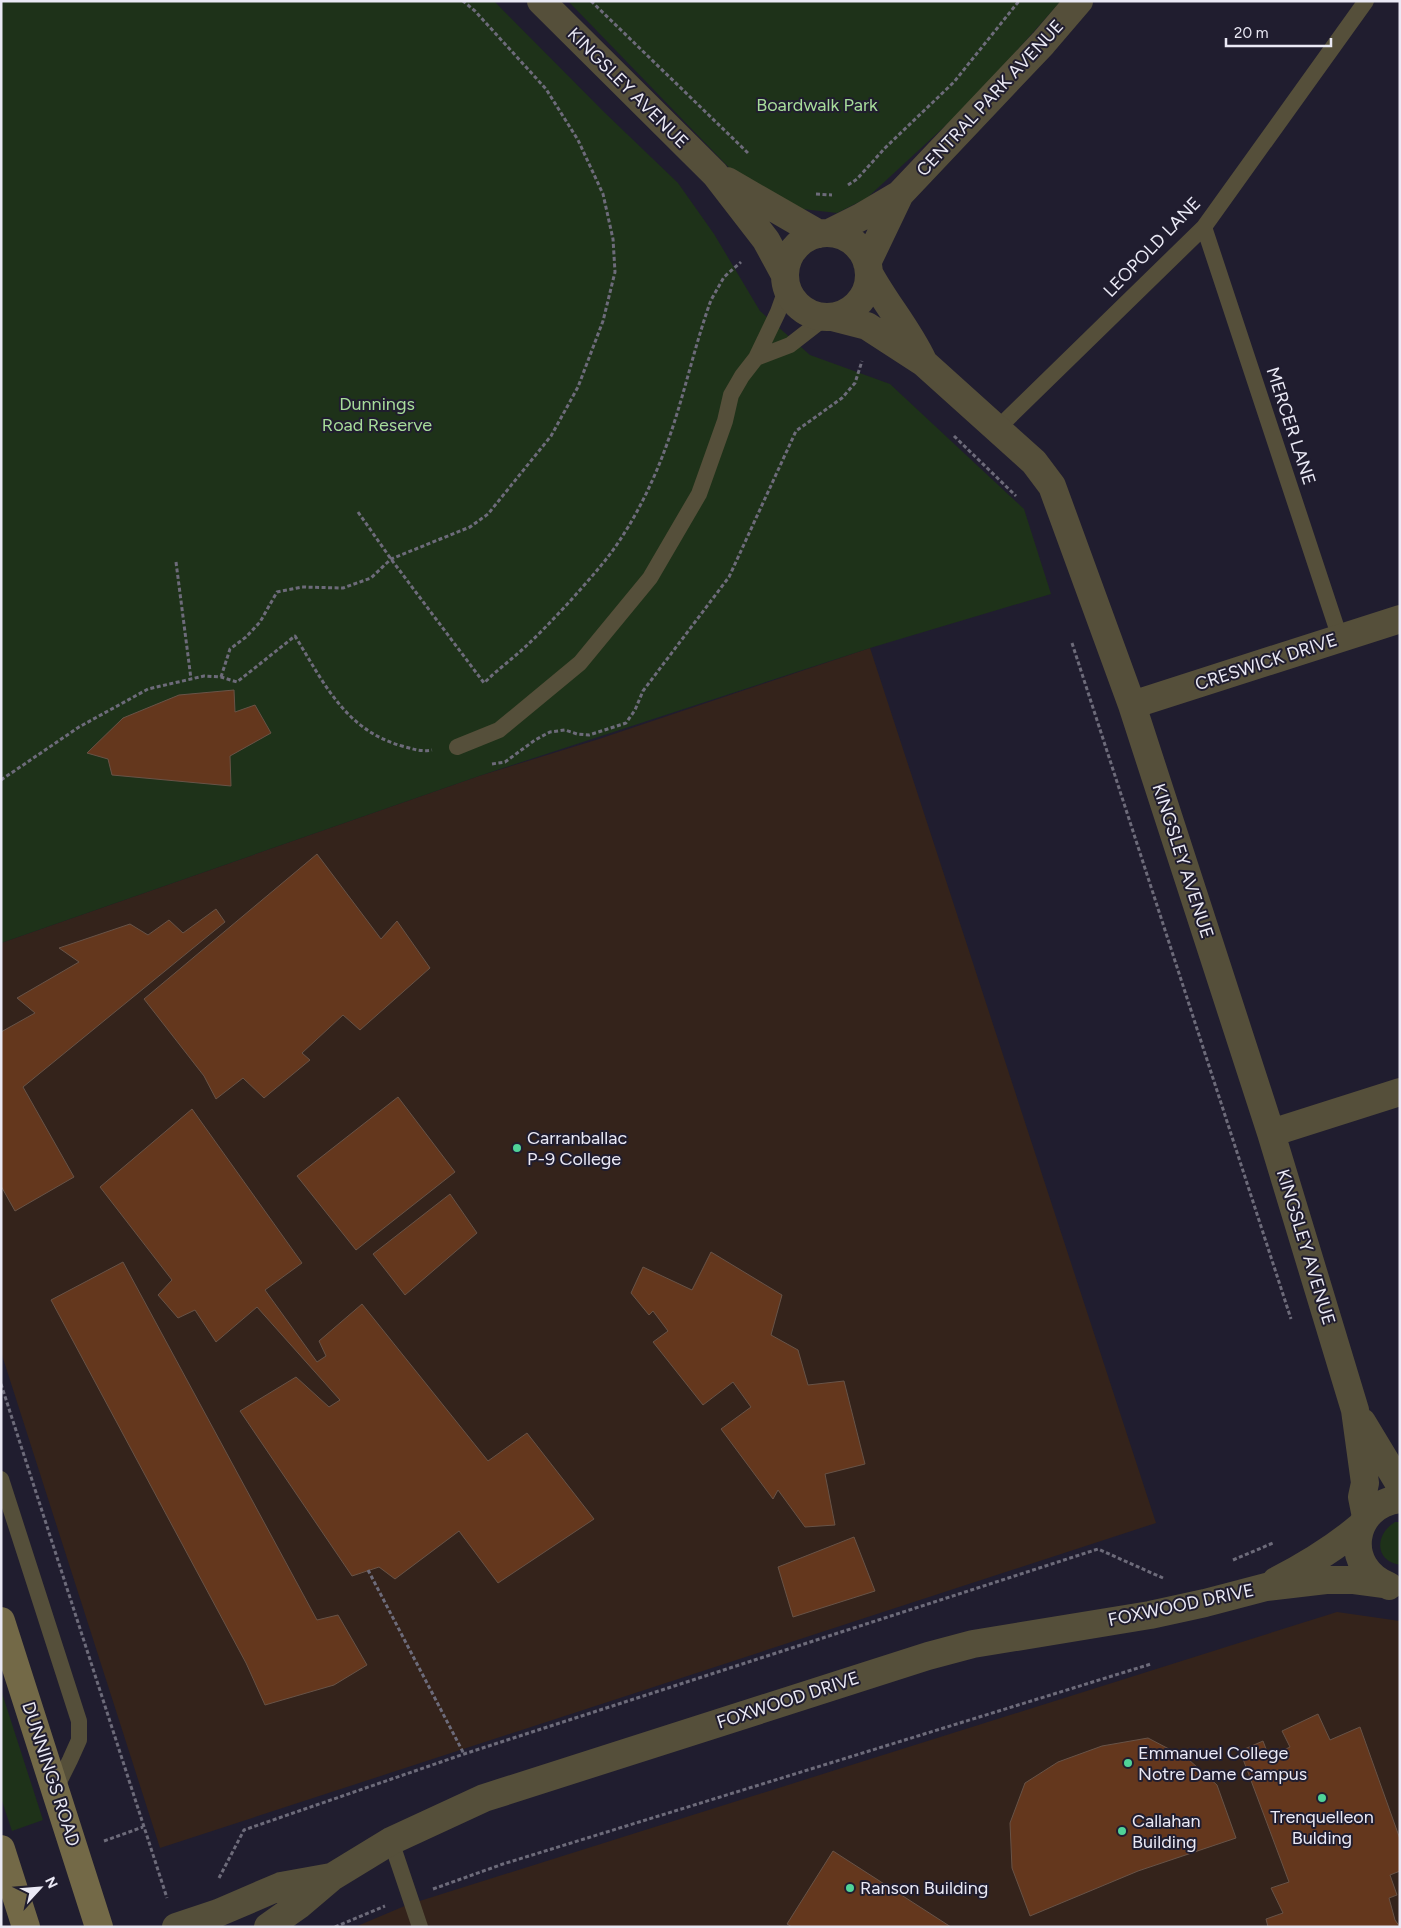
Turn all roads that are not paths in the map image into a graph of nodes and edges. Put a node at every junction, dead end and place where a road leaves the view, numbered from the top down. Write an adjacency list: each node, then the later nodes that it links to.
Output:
1 (541, 1): 4 (street, KINGSLEY AVENUE)
2 (1079, 1): 5 (street, CENTRAL PARK AVENUE)
3 (1366, 1): 6 (lane, LEOPOLD LANE)
4 (715, 174): 7 (street, KINGSLEY AVENUE); 9 (street, KINGSLEY AVENUE)
5 (900, 194): 7 (street, CENTRAL PARK AVENUE); 8 (street, CENTRAL PARK AVENUE)
6 (1204, 227): 13 (lane, LEOPOLD LANE); 15 (lane, MERCER LANE)
7 (824, 233): 8 (street); 9 (street)
8 (868, 268): 10 (street); 12 (street, KINGSLEY AVENUE)
9 (786, 281): 10 (street); 11 (lane)
10 (829, 317): 11 (lane); 12 (street, KINGSLEY AVENUE)
11 (756, 358): 17 (lane)
12 (924, 363): 13 (street, KINGSLEY AVENUE)
13 (998, 428): 16 (street, KINGSLEY AVENUE)
14 (1400, 619): 15 (street, CRESWICK DRIVE)
15 (1340, 638): 16 (street, CRESWICK DRIVE)
16 (1132, 705): 19 (street, KINGSLEY AVENUE)
17 (457, 747)
18 (1400, 1092): 19 (street)
19 (1271, 1134): 20 (street, KINGSLEY AVENUE)
20 (1355, 1410): 22 (street, KINGSLEY AVENUE); 24 (street, KINGSLEY AVENUE)
21 (1, 1479): 28 (lane)
22 (1400, 1485)
23 (1400, 1499): 24 (street, FOXWOOD DRIVE)
24 (1364, 1521): 25 (street, FOXWOOD DRIVE); 26 (street, FOXWOOD DRIVE)
25 (1392, 1586): 26 (street, FOXWOOD DRIVE)
26 (1266, 1587): 29 (street, FOXWOOD DRIVE)
27 (1, 1621): 28 (main road, DUNNINGS ROAD)
28 (56, 1788): 34 (main road, DUNNINGS ROAD)
29 (391, 1841): 31 (street, FOXWOOD DRIVE); 36 (lane)
30 (1, 1849): 33 (main road)
31 (332, 1877): 32 (street, FOXWOOD DRIVE); 35 (street, FOXWOOD DRIVE)
32 (172, 1915)
33 (26, 1927)
34 (99, 1927)
35 (268, 1927)
36 (420, 1927)

